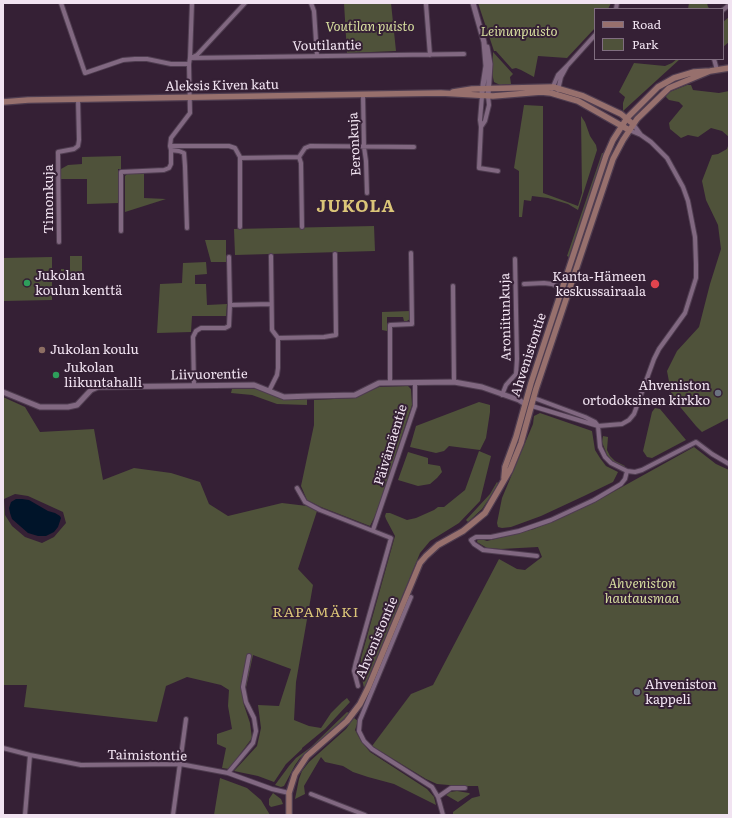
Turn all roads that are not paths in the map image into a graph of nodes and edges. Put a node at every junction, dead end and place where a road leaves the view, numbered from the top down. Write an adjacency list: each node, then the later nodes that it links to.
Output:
1 (61, 3): 14 (street)
2 (192, 3): 12 (street)
3 (245, 3): 12 (street)
4 (311, 3): 11 (street)
5 (473, 3): 8 (street)
6 (426, 4): 10 (street)
7 (594, 36): 18 (street)
8 (484, 39): 19 (street); 20 (street)
9 (464, 54): 10 (street, Voutilantie)
10 (430, 55): 11 (street, Voutilantie)
11 (317, 56): 12 (street, Voutilantie)
12 (190, 58): 14 (street)
13 (714, 60): 16 (street)
14 (189, 64): 26 (street)
15 (729, 68): 16 (main road)
16 (717, 70): 17 (main road)
17 (710, 71): 29 (main road, Ahvenistontie); 30 (main road, Ahvenistontie)
18 (556, 87): 20 (main road, Aleksis Kiven katu); 22 (street); 29 (main road, Aleksis Kiven katu)
19 (483, 89): 20 (main road, Aleksis Kiven katu); 21 (main road, Aleksis Kiven katu); 24 (street)
20 (489, 89): 25 (street)
21 (441, 93): 23 (main road, Aleksis Kiven katu); 24 (main road, Aleksis Kiven katu)
22 (554, 94): 25 (main road, Aleksis Kiven katu); 31 (main road, Aleksis Kiven katu)
23 (363, 95): 26 (main road, Aleksis Kiven katu); 35 (street, Eeronkuja)
24 (482, 96): 25 (main road, Aleksis Kiven katu); 32 (street)
25 (488, 96): 32 (street)
26 (191, 98): 27 (main road, Aleksis Kiven katu); 37 (street)
27 (78, 99): 28 (main road, Aleksis Kiven katu); 46 (street, Timonkuja)
28 (3, 102)
29 (627, 118): 30 (main road, Aleksis Kiven katu); 31 (main road, Ahvenistontie)
30 (634, 124): 33 (main road, Ahvenistontie); 34 (street)
31 (622, 125): 33 (main road, Aleksis Kiven katu); 54 (main road, Ahvenistontie)
32 (481, 127): 40 (street)
33 (629, 130): 34 (street); 55 (main road, Ahvenistontie)
34 (641, 135): 71 (street)
35 (364, 147): 36 (street); 38 (street); 41 (street, Eeronkuja)
36 (414, 147)
37 (170, 148): 39 (street); 44 (street); 45 (street)
38 (298, 157): 39 (street); 43 (street)
39 (240, 158): 42 (street)
40 (498, 171)
41 (367, 193)
42 (240, 227)
43 (302, 227)
44 (187, 228)
45 (121, 231)
46 (59, 242)
47 (411, 253): 60 (street)
48 (334, 254): 58 (street)
49 (272, 256): 56 (street)
50 (229, 257): 57 (street)
51 (515, 259): 65 (street, Aroniitunkuja)
52 (524, 284): 54 (street)
53 (453, 286): 59 (street)
54 (562, 289): 55 (street); 66 (main road, Ahvenistontie)
55 (569, 292): 67 (main road, Ahvenistontie)
56 (271, 304): 57 (street); 58 (street)
57 (230, 306): 62 (street)
58 (278, 338): 63 (street)
59 (454, 382): 61 (street, Liivuorentie); 65 (street, Liivuorentie)
60 (390, 383): 61 (street, Liivuorentie); 63 (street, Liivuorentie)
61 (415, 383): 76 (street, Päivämäentie)
62 (194, 386): 63 (street, Liivuorentie); 64 (street, Liivuorentie)
63 (269, 391)
64 (3, 392)
65 (502, 395): 68 (street, Liivuorentie)
66 (527, 397): 67 (main road); 68 (street); 69 (main road, Ahvenistontie)
67 (534, 398): 70 (main road, Ahvenistontie); 71 (street)
68 (519, 400): 69 (street, Liivuorentie)
69 (525, 404): 70 (main road); 74 (main road, Ahvenistontie)
70 (532, 406): 71 (street); 74 (main road, Ahvenistontie)
71 (598, 426): 73 (street)
72 (729, 464): 73 (street)
73 (627, 471): 77 (street)
74 (503, 481): 87 (main road, Ahvenistontie)
75 (297, 488): 76 (street)
76 (373, 530): 80 (street)
77 (537, 556)
78 (411, 597): 89 (street)
79 (249, 656): 85 (street)
80 (358, 686)
81 (186, 719): 84 (street)
82 (3, 748): 83 (street, Taimistontie)
83 (30, 755): 84 (street, Taimistontie); 90 (street)
84 (180, 764): 85 (street, Taimistontie); 91 (street)
85 (228, 773): 87 (street, Taimistontie)
86 (465, 788): 89 (street)
87 (289, 793): 92 (main road, Ahvenistontie)
88 (311, 794): 93 (street)
89 (438, 797): 94 (street)
90 (25, 815)
91 (173, 815)
92 (289, 815)
93 (365, 815)
94 (443, 815)

